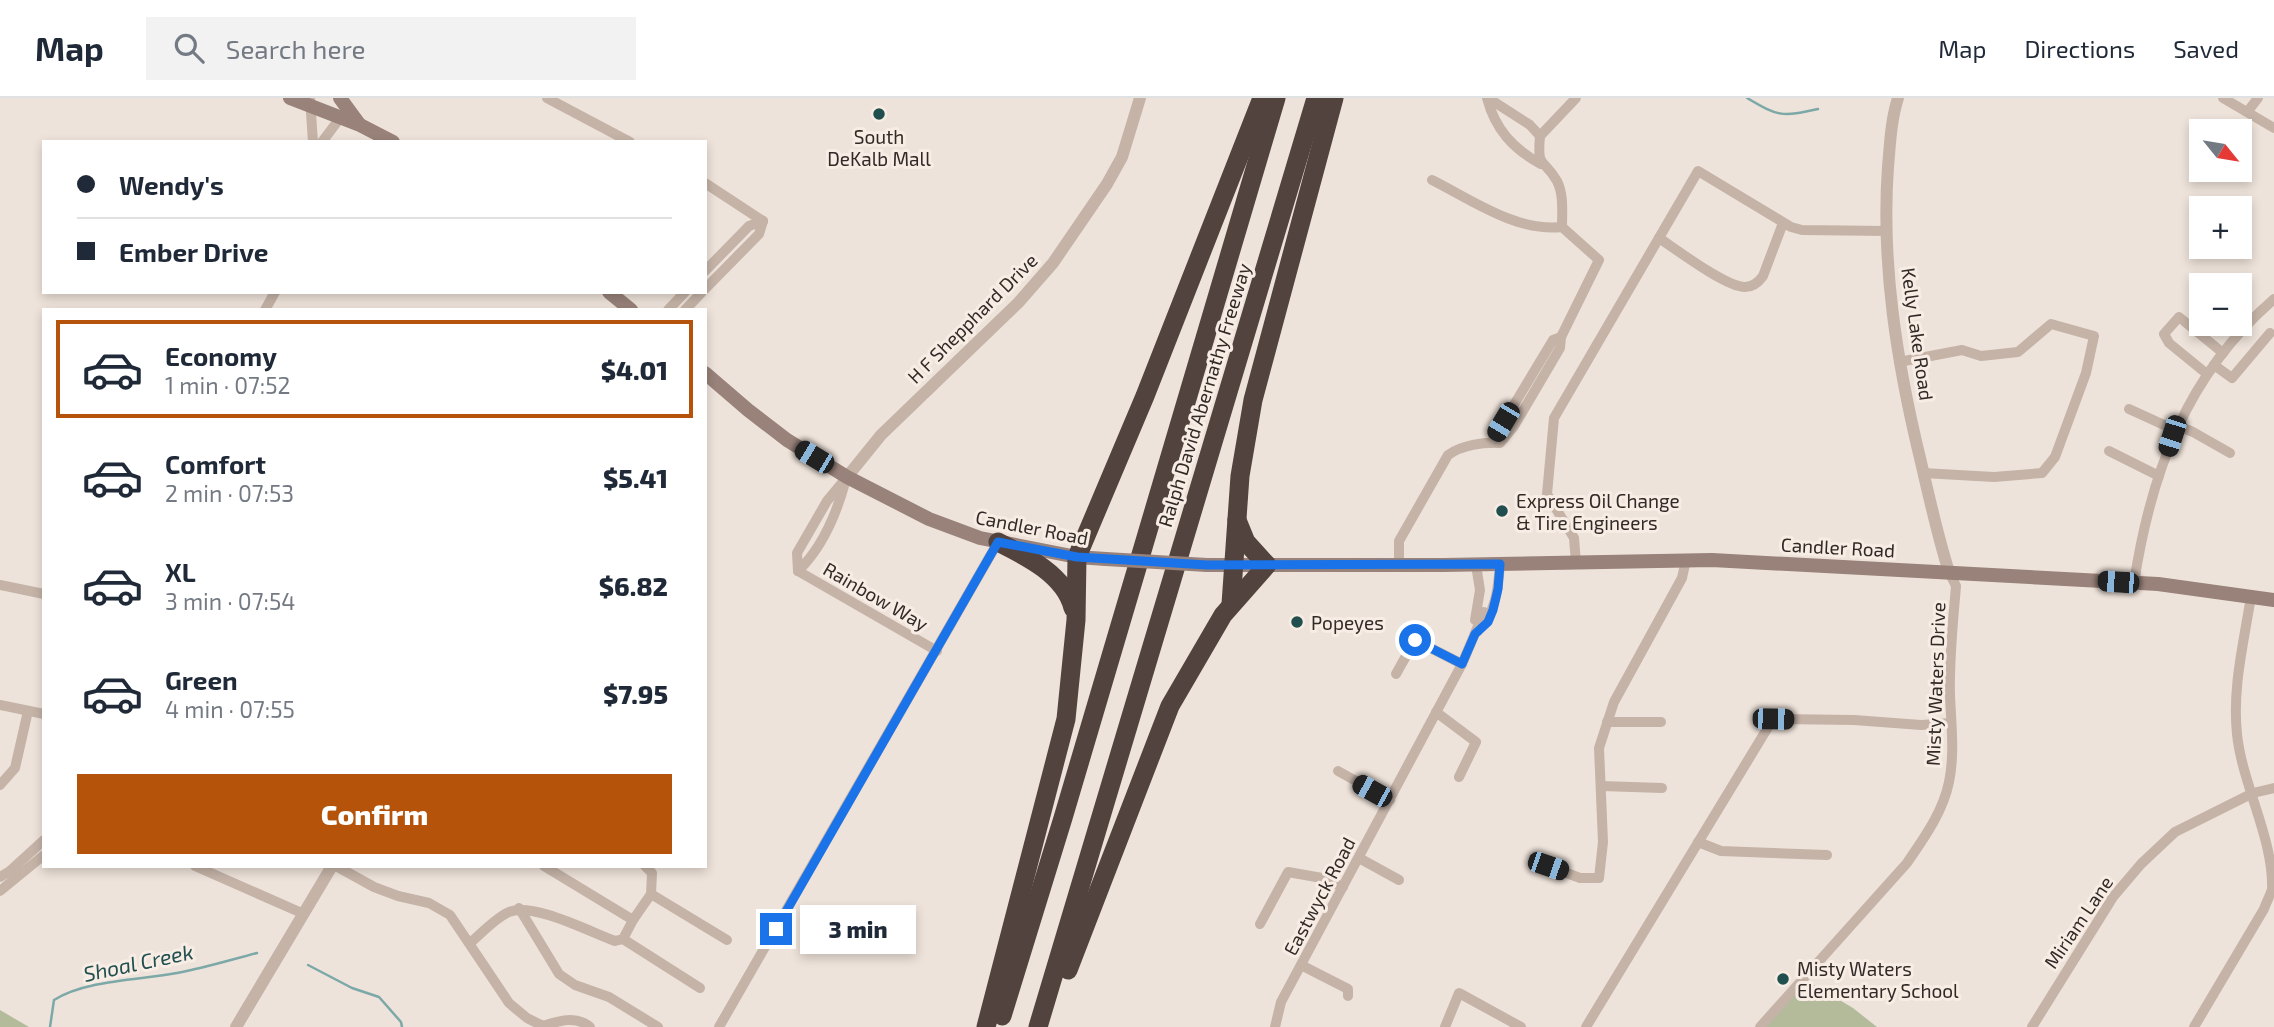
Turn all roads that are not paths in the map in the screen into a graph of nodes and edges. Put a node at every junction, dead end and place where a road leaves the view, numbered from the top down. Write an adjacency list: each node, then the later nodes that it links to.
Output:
1 (290, 98): 14 (main road)
2 (340, 98): 17 (main road)
3 (547, 98): 23 (street)
4 (1140, 98): 52 (street, H F Shepphard Drive)
5 (1262, 98): 55 (highway)
6 (1276, 98): 124 (highway, Ralph David Abernathy Freeway)
7 (1316, 98): 125 (highway, Ralph David Abernathy Freeway)
8 (1334, 98): 53 (highway)
9 (1488, 98): 19 (street); 24 (street)
10 (1576, 98): 19 (street)
11 (1898, 98): 30 (street, Kelly Lake Road)
12 (2223, 98): 15 (street)
13 (2258, 98): 15 (street)
14 (313, 101): 16 (main road); 20 (street)
15 (2248, 111): 18 (street)
16 (340, 118): 17 (main road); 21 (street)
17 (360, 125): 22 (main road)
18 (2274, 128)
19 (1540, 136): 24 (street)
20 (313, 140)
21 (324, 140)
22 (389, 140)
23 (626, 140)
24 (1541, 164): 29 (street)
25 (1432, 180): 29 (street)
26 (707, 184): 27 (street)
27 (763, 221): 32 (street); 33 (street)
28 (1783, 223): 30 (street); 31 (street); 31 (street)
29 (1562, 227): 61 (street)
30 (1887, 231): 43 (street, Kelly Lake Road)
31 (1659, 238): 57 (street)
32 (707, 269)
33 (707, 288)
34 (611, 294): 38 (main road)
35 (683, 294): 39 (street)
36 (701, 294): 40 (street)
37 (2274, 299): 42 (street)
38 (629, 308)
39 (670, 308)
40 (687, 308)
41 (2270, 333): 44 (street)
42 (2223, 353): 44 (street); 44 (street)
43 (1899, 362): 50 (street, Kelly Lake Road); 50 (street)
44 (2210, 370): 47 (street)
45 (707, 375): 52 (main road, Candler Road)
46 (2129, 410): 47 (street)
47 (2176, 428): 49 (street); 51 (street)
48 (2109, 451): 51 (street)
49 (2230, 453)
50 (1923, 473): 63 (street, Kelly Lake Road)
51 (2159, 476): 64 (street)
52 (847, 477): 54 (main road, Candler Road); 72 (street, Rainbow Way)
53 (1237, 520): 59 (highway); 60 (highway)
54 (998, 542): 55 (main road, Candler Road); 71 (highway); 72 (street)
55 (1077, 557): 59 (main road, Candler Road, bridge); 71 (highway)
56 (1686, 560): 57 (main road, Candler Road); 63 (main road, Candler Road); 79 (street)
57 (1576, 563): 58 (main road, Candler Road)
58 (1500, 564): 62 (main road, Candler Road); 70 (street, Eastwyck Road)
59 (1235, 565): 60 (main road, Candler Road); 69 (highway)
60 (1267, 565): 61 (main road, Candler Road); 69 (highway)
61 (1399, 565): 62 (main road, Candler Road)
62 (1476, 565): 70 (street)
63 (1949, 572): 64 (main road, Candler Road); 81 (street, Misty Waters Drive)
64 (2134, 583): 67 (main road, Candler Road)
65 (0, 585): 66 (street)
66 (42, 594)
67 (2251, 596): 68 (main road, Candler Road); 88 (street)
68 (2274, 600)
69 (1231, 604): 126 (highway)
70 (1485, 609): 73 (street, Eastwyck Road)
71 (1076, 620): 123 (highway)
72 (937, 651): 122 (street)
73 (1462, 664): 74 (street); 77 (street, Eastwyck Road)
74 (1396, 674)
75 (0, 705): 76 (street)
76 (28, 711): 78 (street); 84 (street)
77 (1436, 712): 83 (street); 89 (street, Eastwyck Road)
78 (42, 714)
79 (1607, 722): 80 (street); 85 (street)
80 (1661, 722)
81 (1951, 723): 91 (street); 130 (street, Misty Waters Drive)
82 (1338, 771): 89 (street)
83 (1459, 777)
84 (0, 785)
85 (1601, 786): 86 (street); 95 (street)
86 (1662, 788)
87 (2274, 788): 88 (street, Miriam Lane)
88 (2253, 793): 131 (street, Miriam Lane); 132 (street)
89 (1390, 800): 94 (street, Eastwyck Road)
90 (42, 842): 101 (street)
91 (1698, 842): 92 (street); 117 (street)
92 (1827, 855)
93 (42, 856): 101 (street)
94 (1359, 858): 103 (street); 104 (street, Eastwyck Road)
95 (1548, 866)
96 (200, 868): 108 (street)
97 (333, 868): 108 (street)
98 (338, 868): 113 (street)
99 (547, 868): 109 (street)
100 (647, 868): 106 (street)
101 (14, 874): 102 (street); 105 (street)
102 (0, 877)
103 (1399, 880)
104 (1343, 887): 110 (street); 114 (street, Eastwyck Road)
105 (0, 891)
106 (651, 894): 109 (street); 112 (street)
107 (519, 908): 111 (street); 113 (street); 121 (street)
108 (304, 914): 118 (street)
109 (633, 920): 111 (street)
110 (1260, 924)
111 (623, 939): 115 (street)
112 (727, 940)
113 (470, 943): 119 (street)
114 (1301, 965): 116 (street); 127 (street, Eastwyck Road)
115 (700, 988)
116 (1348, 996)
117 (1588, 1024)
118 (236, 1027)
119 (543, 1027): 120 (street)
120 (590, 1027)
121 (658, 1027)
122 (719, 1027)
123 (986, 1027)
124 (999, 1027)
125 (1038, 1027)
126 (1048, 1027)
127 (1275, 1027)
128 (1445, 1027): 129 (street)
129 (1521, 1027)
130 (1760, 1027)
131 (2032, 1027)
132 (2194, 1027)

